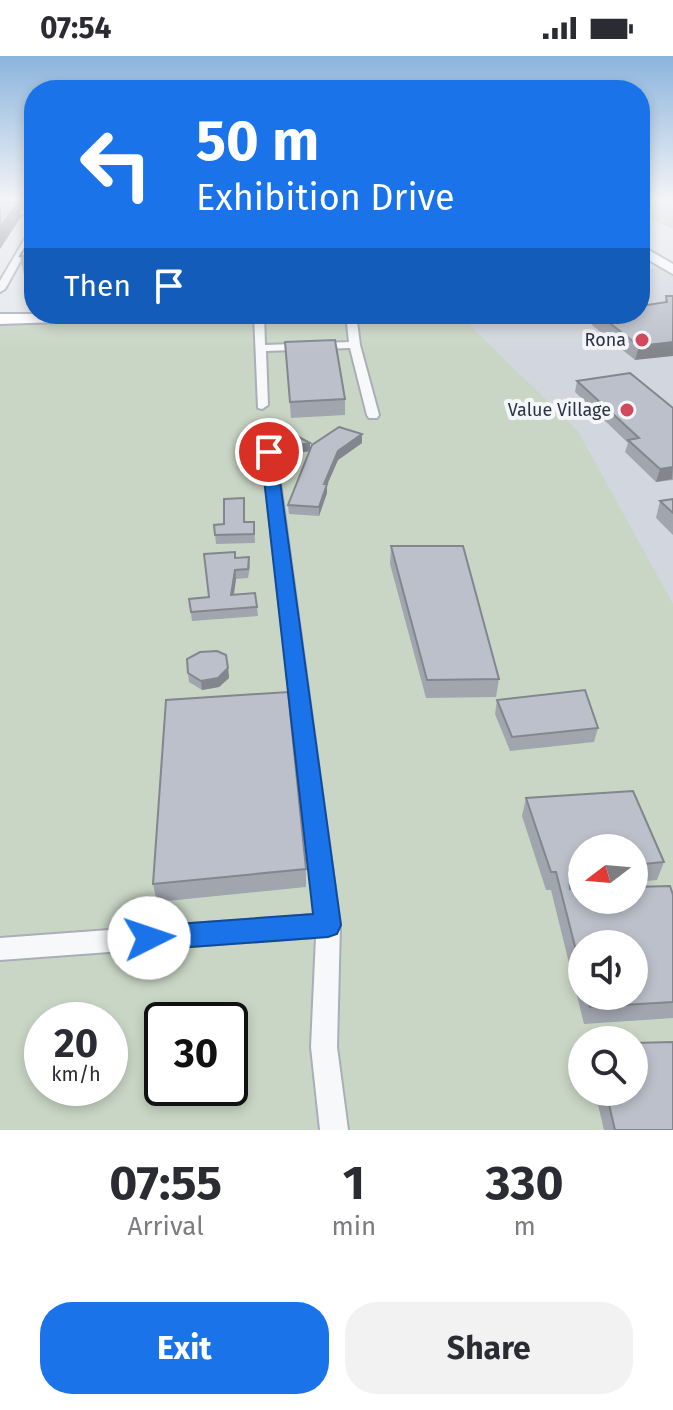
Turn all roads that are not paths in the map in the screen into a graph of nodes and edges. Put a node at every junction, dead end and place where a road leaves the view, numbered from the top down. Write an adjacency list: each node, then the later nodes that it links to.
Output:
1 (23, 249): 5 (street)
2 (650, 252): 3 (main road)
3 (672, 268): 4 (main road)
4 (650, 270)
5 (0, 289)
6 (24, 318): 7 (main road)
7 (0, 319)
8 (259, 324): 11 (street)
9 (352, 324): 10 (street)
10 (355, 345): 11 (street); 13 (street)
11 (260, 348): 12 (street)
12 (262, 405)
13 (373, 415)
14 (269, 452): 15 (street)
15 (328, 925): 16 (street); 17 (street)
16 (0, 949)
17 (334, 1130)

